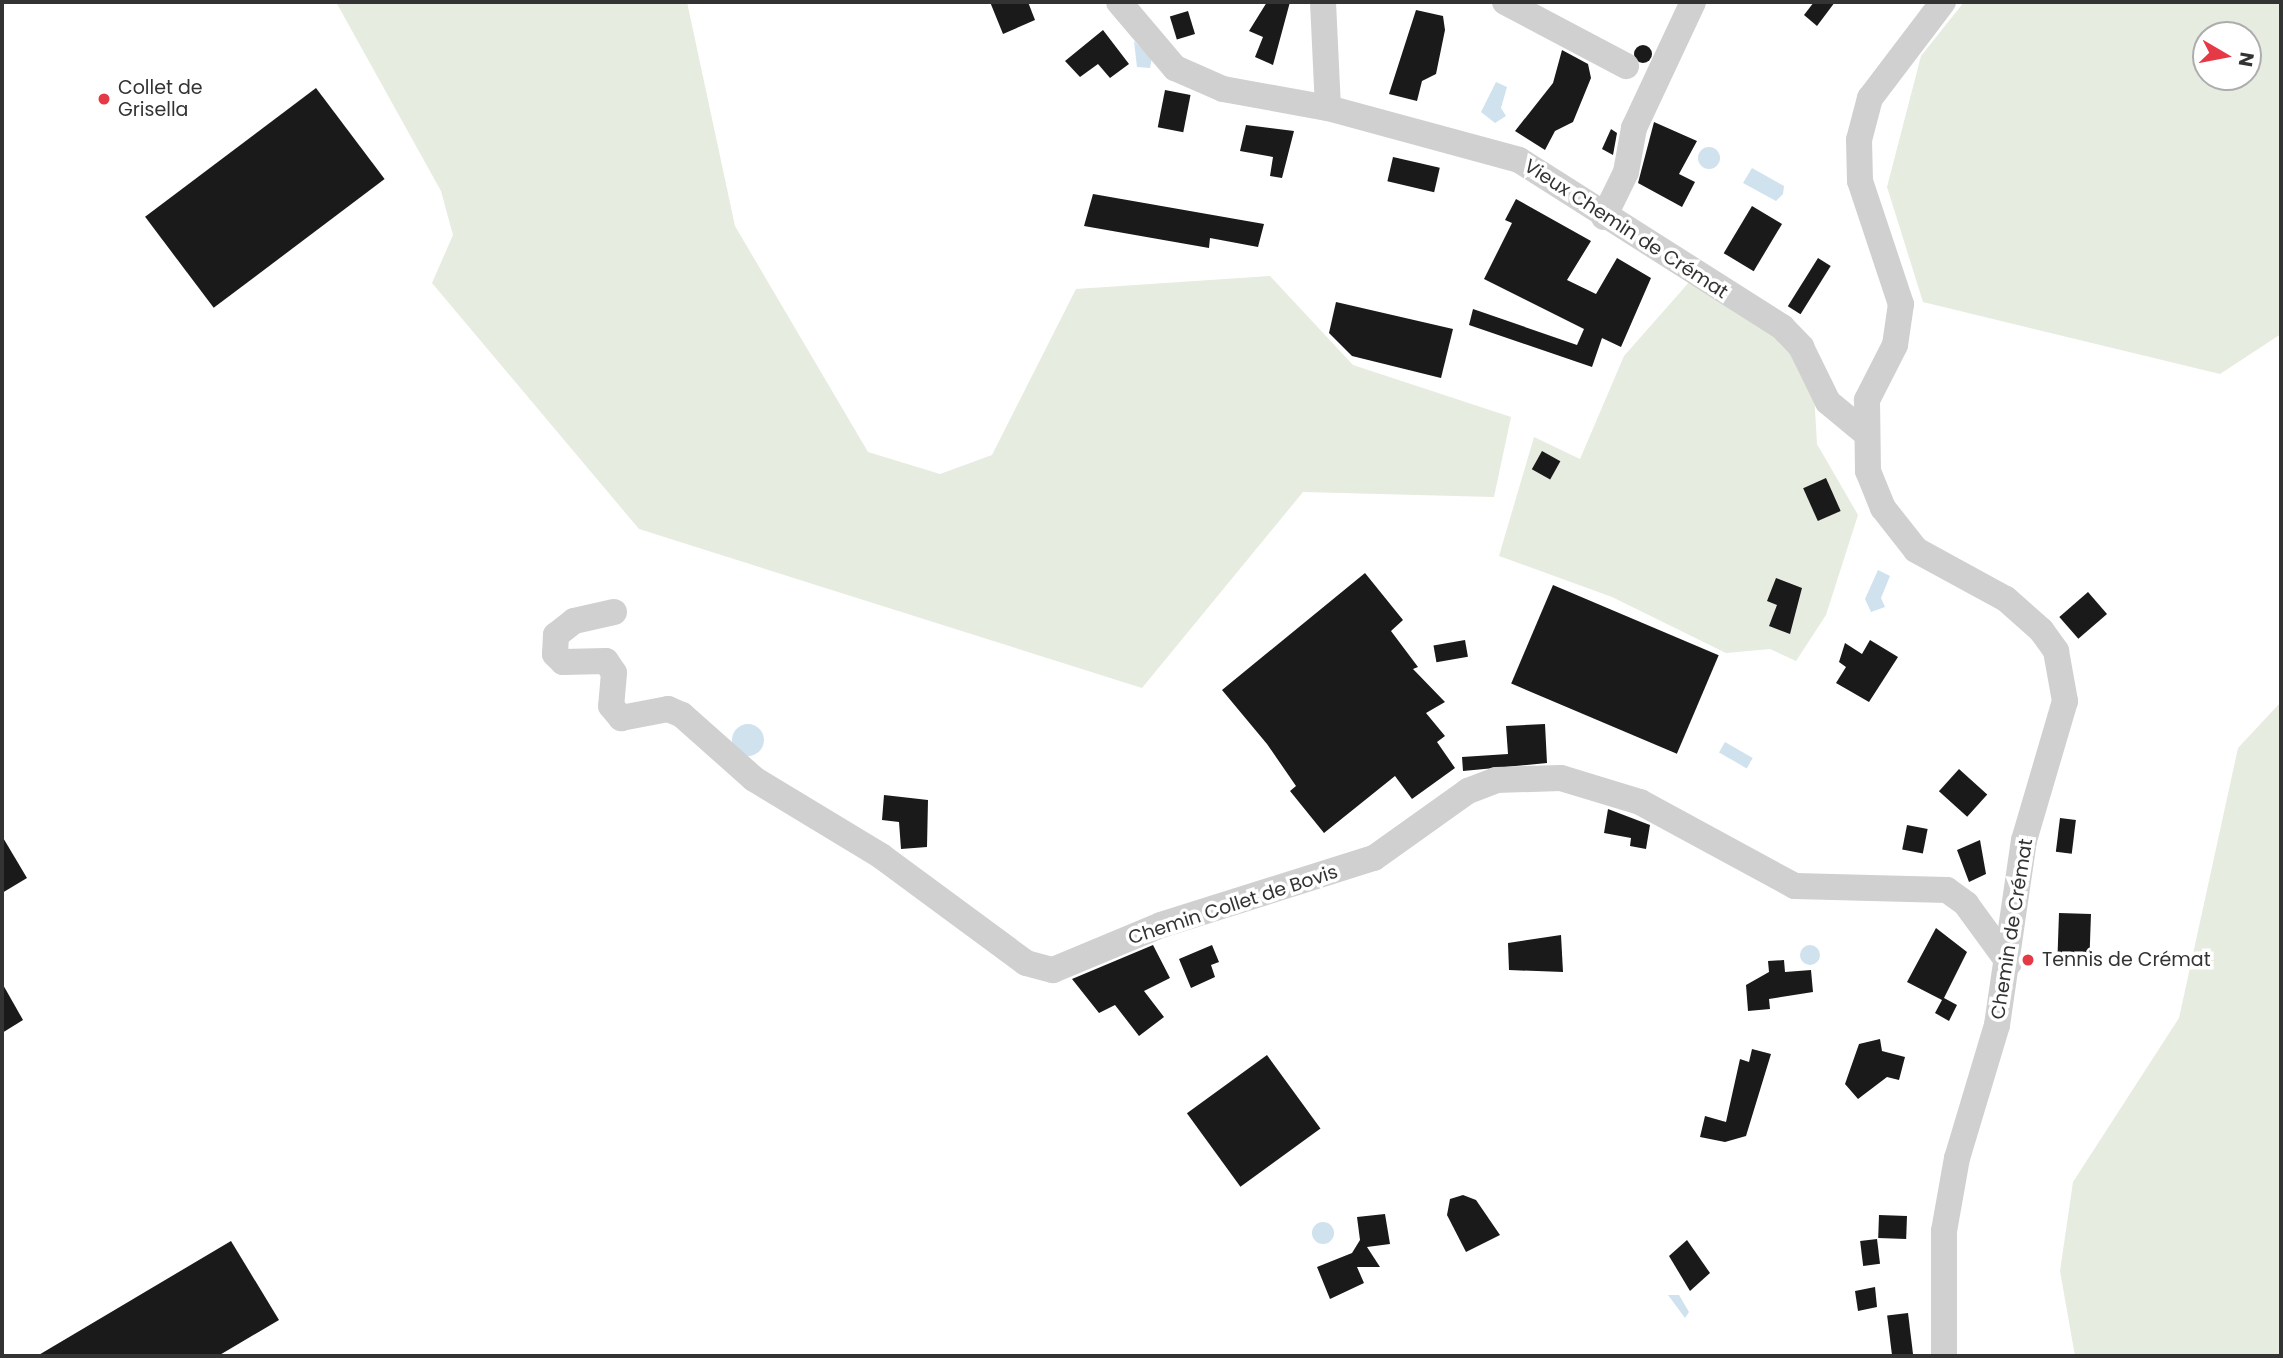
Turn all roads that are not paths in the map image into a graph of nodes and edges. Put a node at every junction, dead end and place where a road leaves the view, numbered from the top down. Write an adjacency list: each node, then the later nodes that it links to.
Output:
1 (1119, 2): 7 (street, Vieux Chemin de Crémat)
2 (1323, 2): 7 (street)
3 (1505, 2): 6 (street)
4 (1693, 2): 8 (street)
5 (1943, 2): 9 (street, Chemin de Crémat)
6 (1626, 66)
7 (1328, 108): 8 (street, Vieux Chemin de Crémat)
8 (1604, 217): 9 (street, Vieux Chemin de Crémat)
9 (1863, 431): 11 (street, Chemin de Crémat)
10 (614, 612): 11 (street, Chemin Collet de Bovis)
11 (2010, 963): 12 (street, Chemin de Crémat)
12 (1944, 1356)

